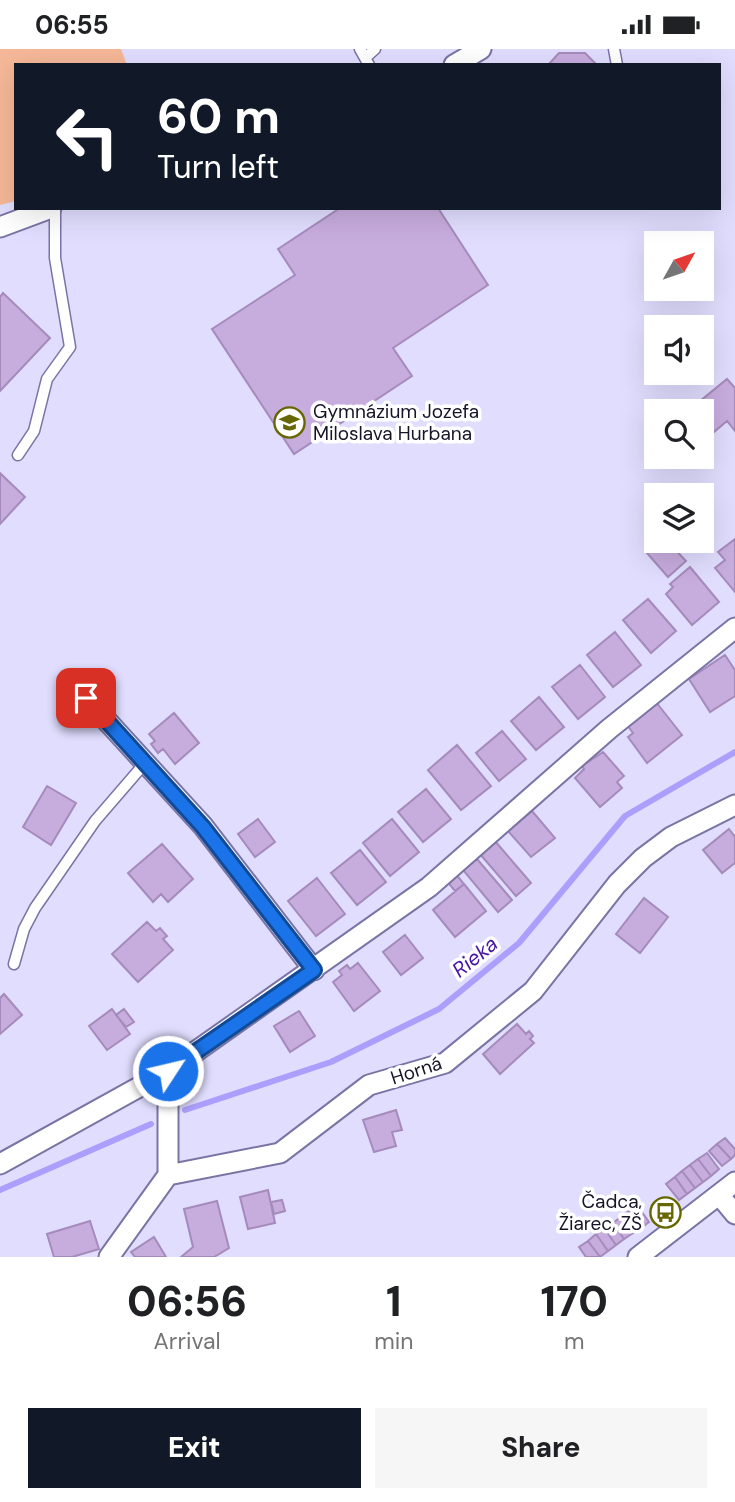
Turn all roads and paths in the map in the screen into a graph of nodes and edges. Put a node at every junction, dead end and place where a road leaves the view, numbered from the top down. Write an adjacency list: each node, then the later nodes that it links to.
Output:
1 (374, 49): 3 (lane)
2 (481, 49): 4 (street)
3 (365, 57)
4 (457, 63)
5 (47, 210): 7 (street)
6 (53, 210): 8 (lane)
7 (0, 227)
8 (18, 455)
9 (735, 628): 14 (street)
10 (86, 698): 11 (street)
11 (145, 763): 13 (lane); 14 (street)
12 (735, 805): 17 (street, Horná)
13 (14, 964)
14 (314, 970): 15 (street)
15 (168, 1071): 16 (street); 17 (street)
16 (0, 1164)
17 (168, 1175): 21 (street)
18 (735, 1182): 19 (street)
19 (720, 1196): 20 (street); 22 (street)
20 (735, 1214)
21 (109, 1257)
22 (638, 1257)

